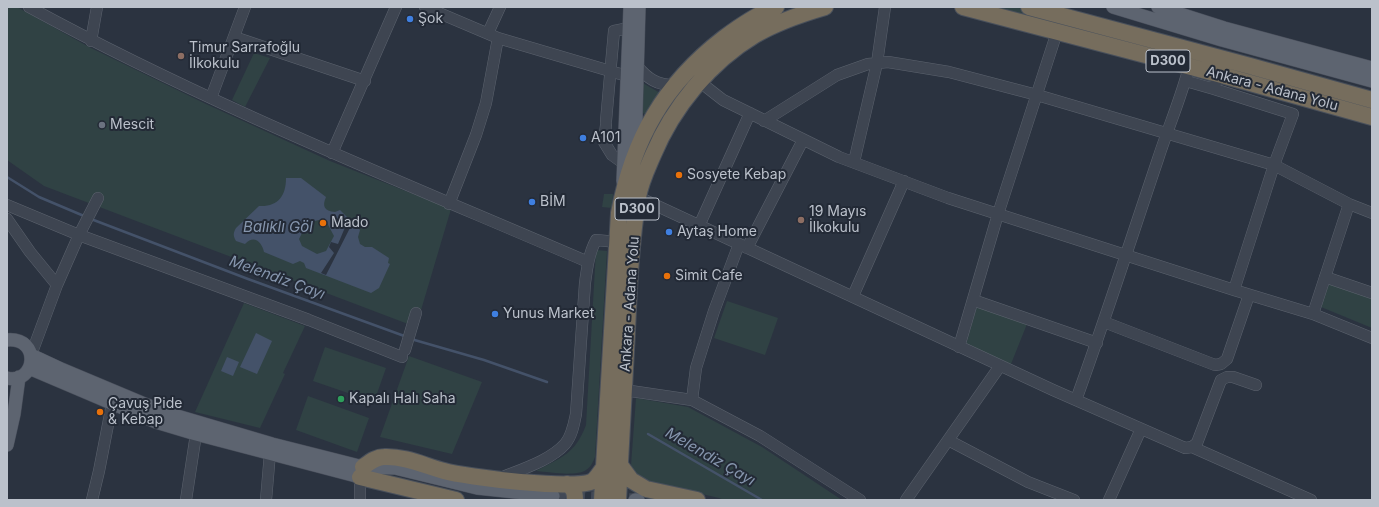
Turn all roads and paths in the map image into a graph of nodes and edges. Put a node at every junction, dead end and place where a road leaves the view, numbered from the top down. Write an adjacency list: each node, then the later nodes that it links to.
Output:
1 (29, 7): 20 (street)
2 (97, 7): 20 (street)
3 (245, 7): 19 (street)
4 (396, 7): 27 (street)
5 (425, 7): 18 (street)
6 (500, 7): 18 (street)
7 (630, 7): 16 (main road)
8 (639, 7): 22 (main road)
9 (776, 7): 31 (highway, Ankara - Adana Yolu / D300)
10 (825, 7): 29 (highway, Ankara - Adana Yolu / D300)
11 (886, 7): 21 (street)
12 (963, 7): 17 (highway, Ankara - Adana Yolu / D300)
13 (1028, 7): 34 (highway, Ankara - Adana Yolu / D300)
14 (1113, 7): 28 (main road)
15 (1158, 7): 23 (main road)
16 (629, 28): 24 (street); 26 (main road)
17 (1057, 32): 25 (highway, Ankara - Adana Yolu / D300); 32 (street)
18 (493, 36): 24 (street); 49 (street)
19 (234, 37): 27 (street); 33 (street)
20 (91, 41): 33 (street)
21 (877, 63): 32 (street); 37 (street); 42 (street)
22 (637, 66): 31 (street); 40 (main road)
23 (1372, 68)
24 (610, 71): 26 (street); 43 (street)
25 (1188, 74): 30 (highway, Ankara - Adana Yolu / D300); 38 (street)
26 (627, 76): 43 (main road)
27 (365, 81): 41 (street)
28 (1372, 81)
29 (700, 82): 35 (street); 47 (highway, Ankara - Adana Yolu / D300)
30 (1216, 82): 36 (highway, Ankara - Adana Yolu / D300); 44 (street)
31 (674, 85): 40 (highway, Ankara - Adana Yolu / D300)
32 (1037, 95): 38 (street); 53 (street)
33 (211, 98): 41 (street)
34 (1372, 100)
35 (750, 113): 37 (street); 55 (street)
36 (1372, 117)
37 (764, 121): 39 (street)
38 (1166, 132): 44 (street); 59 (street)
39 (803, 140): 42 (street); 58 (street)
40 (637, 147): 46 (highway, Ankara - Adana Yolu / D300); 61 (main road)
41 (332, 153): 49 (street)
42 (854, 162): 45 (street)
43 (624, 163): 46 (main road)
44 (1274, 165): 50 (street); 64 (street)
45 (904, 182): 53 (street); 67 (street)
46 (623, 191): 57 (highway, Ankara - Adana Yolu / D300)
47 (638, 197): 55 (street); 61 (highway, Ankara - Adana Yolu / D300)
48 (98, 198): 56 (street)
49 (449, 204): 60 (street)
50 (1349, 204): 52 (street); 62 (street)
51 (7, 205): 56 (street)
52 (1372, 213)
53 (998, 214): 59 (street); 68 (street)
54 (7, 218): 63 (street)
55 (699, 226): 58 (street)
56 (79, 235): 63 (street); 69 (street)
57 (617, 242): 60 (street); 91 (highway, Ankara - Adana Yolu / D300)
58 (743, 246): 67 (street); 82 (street)
59 (1126, 255): 64 (street); 71 (street)
60 (588, 262): 93 (street)
61 (630, 271): 81 (highway, Ankara - Adana Yolu / D300)
62 (1325, 277): 65 (street); 70 (street)
63 (57, 285): 76 (street)
64 (1234, 290): 66 (street)
65 (1372, 293)
66 (1249, 295): 70 (street); 71 (street)
67 (853, 296): 75 (street)
68 (973, 300): 74 (street); 75 (street)
69 (416, 313)
70 (1313, 314): 72 (street)
71 (1104, 322): 74 (street)
72 (1372, 338)
73 (7, 340): 76 (main road)
74 (1097, 343): 83 (street)
75 (959, 346): 77 (street)
76 (31, 355): 78 (main road); 92 (main road)
77 (1000, 366): 83 (street); 87 (street)
78 (30, 368): 79 (main road); 84 (main road)
79 (13, 378): 88 (main road)
80 (1256, 385): 89 (street)
81 (624, 390): 82 (street); 91 (highway, Ankara - Adana Yolu / D300)
82 (692, 400): 108 (street)
83 (1076, 400): 85 (street)
84 (112, 404): 86 (main road); 96 (street)
85 (1141, 428): 89 (street); 111 (street)
86 (196, 434): 90 (main road); 97 (street)
87 (948, 440): 109 (street); 110 (street)
88 (7, 446)
89 (1192, 448): 112 (street)
90 (270, 453): 92 (main road); 98 (street)
91 (612, 466): 94 (highway); 103 (highway, Ankara - Adana Yolu / D300); 104 (highway, Ankara - Adana Yolu / D300); 107 (highway)
92 (361, 472): 93 (highway); 95 (main road); 99 (street); 100 (highway); 101 (main road)
93 (496, 480): 94 (highway)
94 (568, 484): 102 (highway)
95 (553, 496)
96 (92, 500)
97 (186, 500)
98 (266, 500)
99 (360, 500)
100 (456, 500)
101 (517, 500)
102 (575, 500)
103 (602, 500)
104 (618, 500)
105 (635, 500): 106 (main road)
106 (638, 500)
107 (697, 500)
108 (860, 500)
109 (906, 500)
110 (1074, 500)
111 (1109, 500)
112 (1311, 500)

